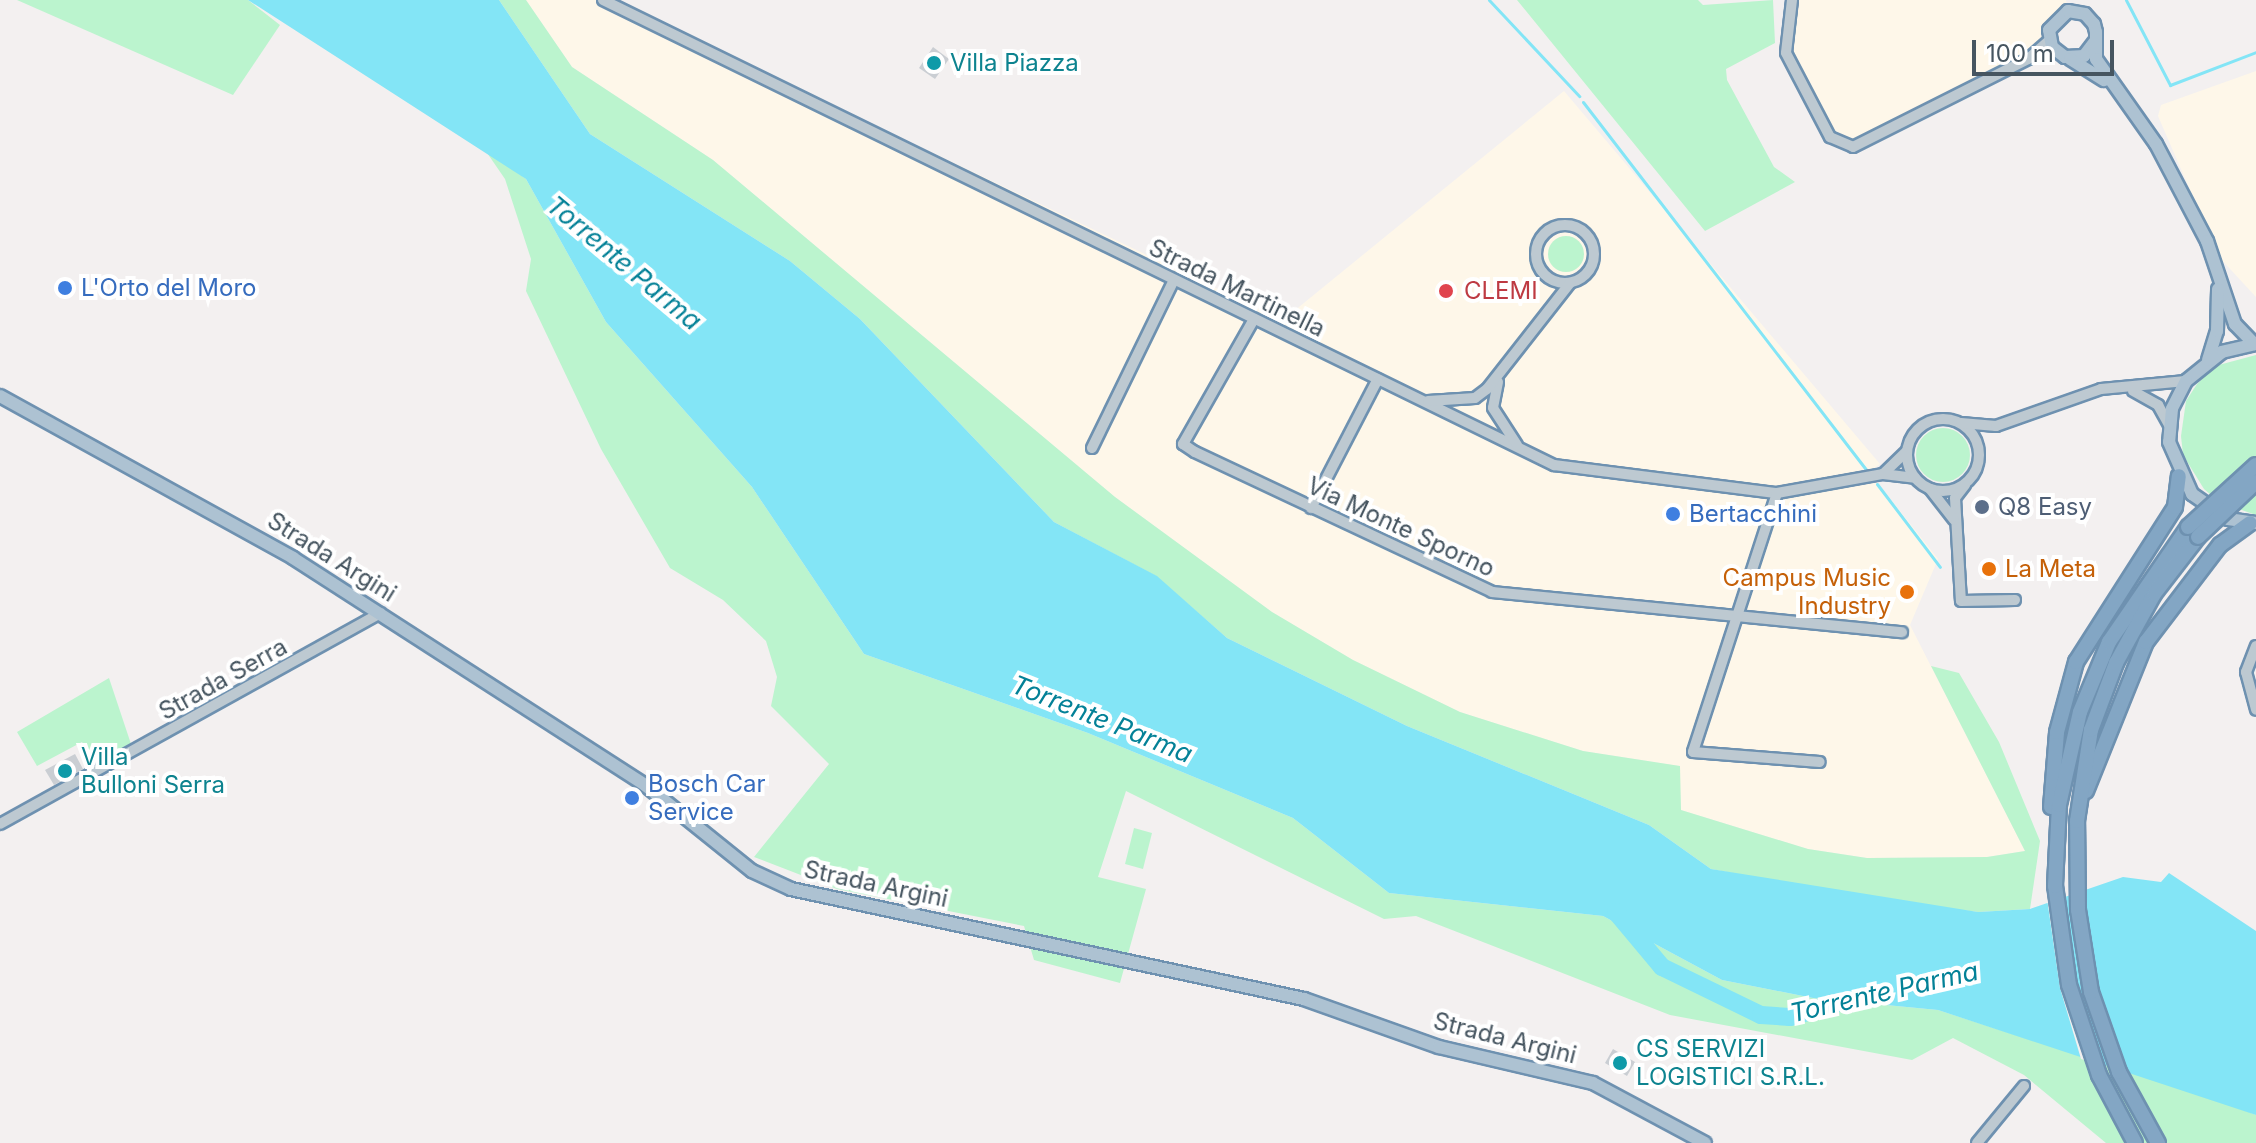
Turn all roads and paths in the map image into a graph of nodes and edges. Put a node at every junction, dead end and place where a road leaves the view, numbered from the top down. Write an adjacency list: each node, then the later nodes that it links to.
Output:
1 (603, 0): 13 (street, Strada Martinella)
2 (1792, 0): 9 (street)
3 (2082, 0): 5 (main road)
4 (2074, 5): 5 (main road); 7 (main road)
5 (2090, 18): 6 (main road)
6 (2096, 40): 8 (main road); 10 (main road)
7 (2049, 41): 8 (main road); 9 (street)
8 (2065, 57): 9 (street); 10 (main road)
9 (2028, 59)
10 (2120, 95): 11 (main road)
11 (2217, 269): 17 (main road); 18 (main road)
12 (1548, 278): 14 (street); 14 (street); 15 (street)
13 (1174, 280): 16 (street, Strada Martinella); 31 (street)
14 (1570, 283): 15 (street)
15 (1556, 302): 19 (street)
16 (1254, 319): 20 (street, Strada Martinella); 43 (street, Via Monte Sporno)
17 (2255, 344): 18 (main road)
18 (2208, 360): 21 (main road)
19 (1501, 376): 24 (street); 26 (street)
20 (1378, 379): 25 (street, Strada Martinella); 43 (street)
21 (2186, 381): 22 (street); 29 (main road)
22 (2127, 389): 29 (street); 30 (street)
23 (0, 396): 48 (main road, Strada Argini)
24 (1475, 398): 25 (street); 28 (street)
25 (1425, 401): 28 (street, Strada Martinella)
26 (1493, 408): 28 (street); 33 (street)
27 (1961, 423): 30 (street); 32 (street); 34 (street)
28 (1470, 425): 33 (street, Strada Martinella)
29 (2169, 425): 37 (main road)
30 (1996, 426): 32 (street)
31 (1092, 448)
32 (1979, 448): 40 (street)
33 (1520, 449): 42 (street, Strada Martinella)
34 (1907, 451): 36 (street); 38 (street)
35 (2256, 465): 46 (highway, bridge)
36 (1883, 474): 38 (street, Strada Martinella); 42 (street, Strada Martinella)
37 (2179, 476): 44 (main road); 55 (highway)
38 (1915, 478): 41 (street)
39 (2256, 482): 46 (highway, bridge)
40 (1966, 483): 41 (street); 45 (street)
41 (1928, 488): 45 (street)
42 (1777, 493): 49 (street)
43 (1311, 508): 49 (street, Via Monte Sporno)
44 (2253, 523): 56 (highway)
45 (1956, 526): 47 (street)
46 (2193, 532): 55 (highway); 56 (highway)
47 (2015, 600)
48 (380, 613): 54 (street, Strada Serra); 59 (main road, Strada Argini)
49 (1737, 614): 50 (street, Via Monte Sporno); 53 (street)
50 (1902, 632)
51 (2256, 646): 52 (street)
52 (2256, 710)
53 (1820, 762)
54 (0, 824)
55 (2055, 860): 61 (highway)
56 (2076, 867): 58 (highway)
57 (2024, 1086): 60 (street)
58 (2157, 1142)
59 (1705, 1143)
60 (1977, 1143)
61 (2135, 1143)

